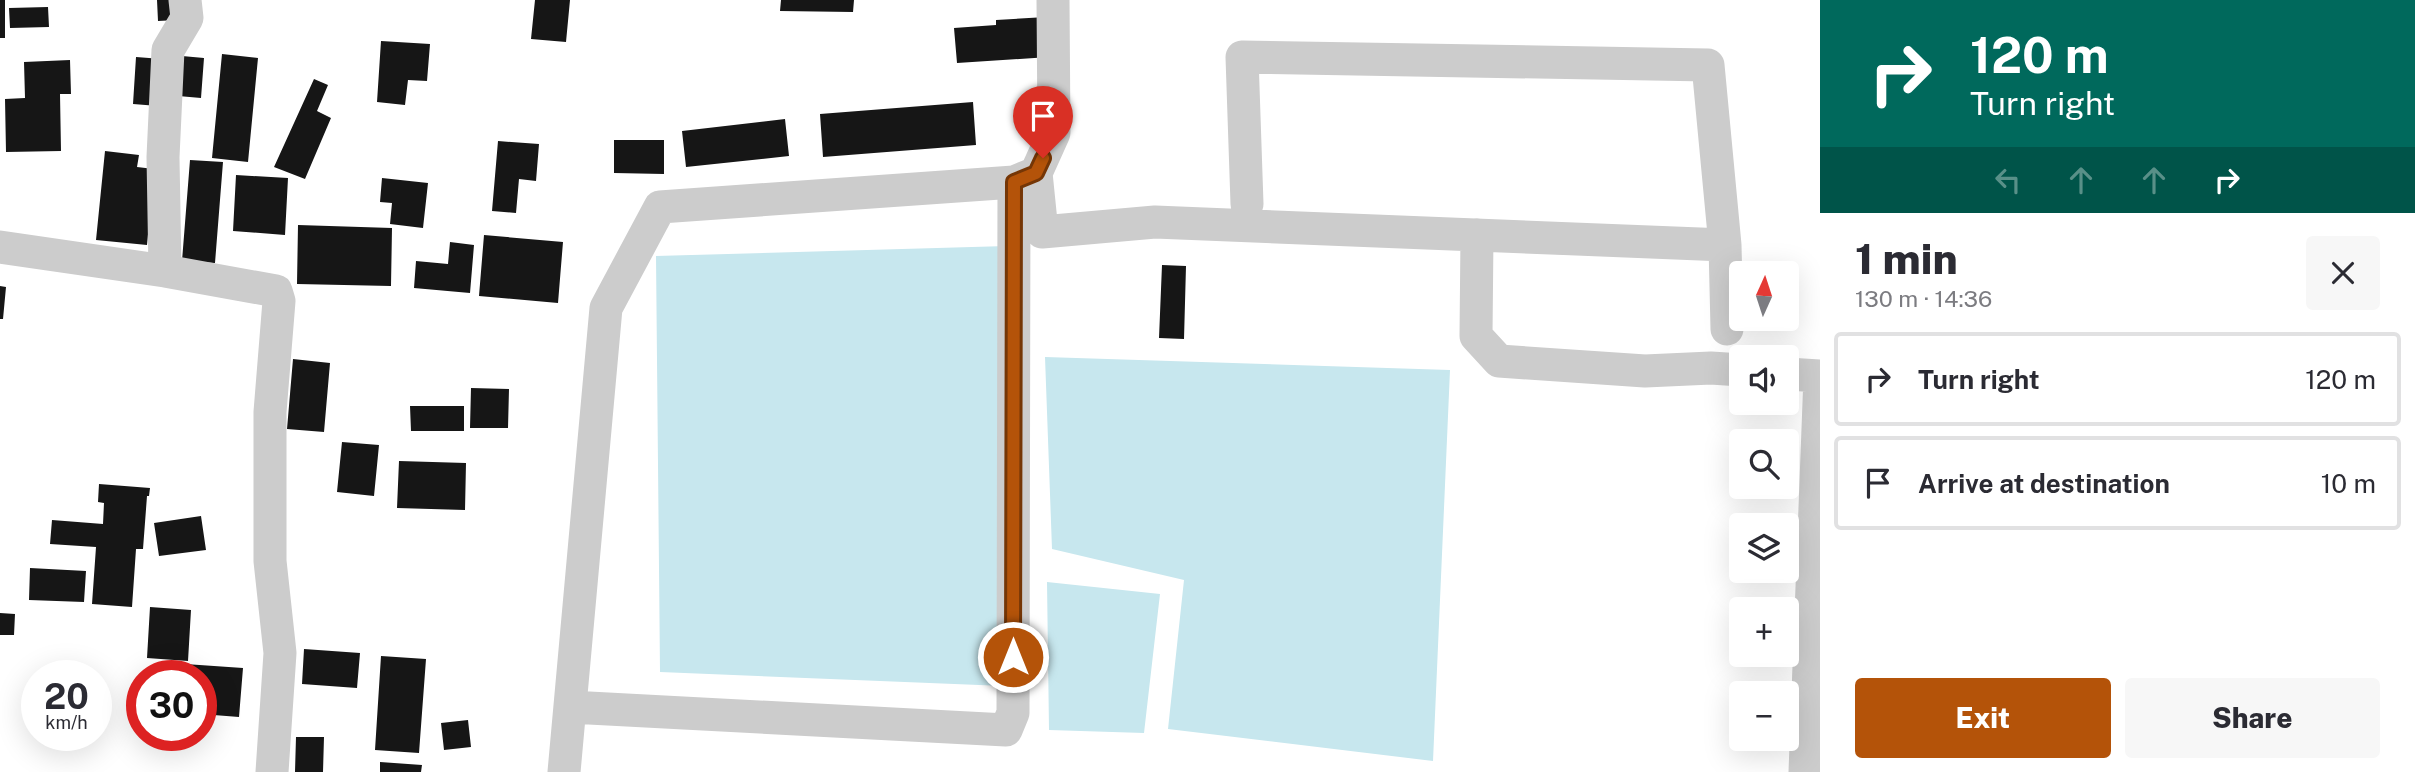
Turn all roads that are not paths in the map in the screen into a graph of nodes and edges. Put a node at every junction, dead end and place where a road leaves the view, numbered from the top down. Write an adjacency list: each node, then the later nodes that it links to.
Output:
1 (185, 0): 8 (street)
2 (1053, 0): 3 (street)
3 (1025, 178): 5 (street); 13 (street); 13 (street)
4 (1247, 204): 6 (street)
5 (1476, 235): 6 (street); 10 (street)
6 (1725, 245): 9 (street)
7 (0, 247): 8 (street)
8 (165, 271): 14 (street)
9 (1727, 328)
10 (1729, 369)
11 (1799, 374): 12 (street)
12 (1820, 376): 16 (street)
13 (570, 707): 15 (street)
14 (272, 772)
15 (564, 772)
16 (1805, 772)

